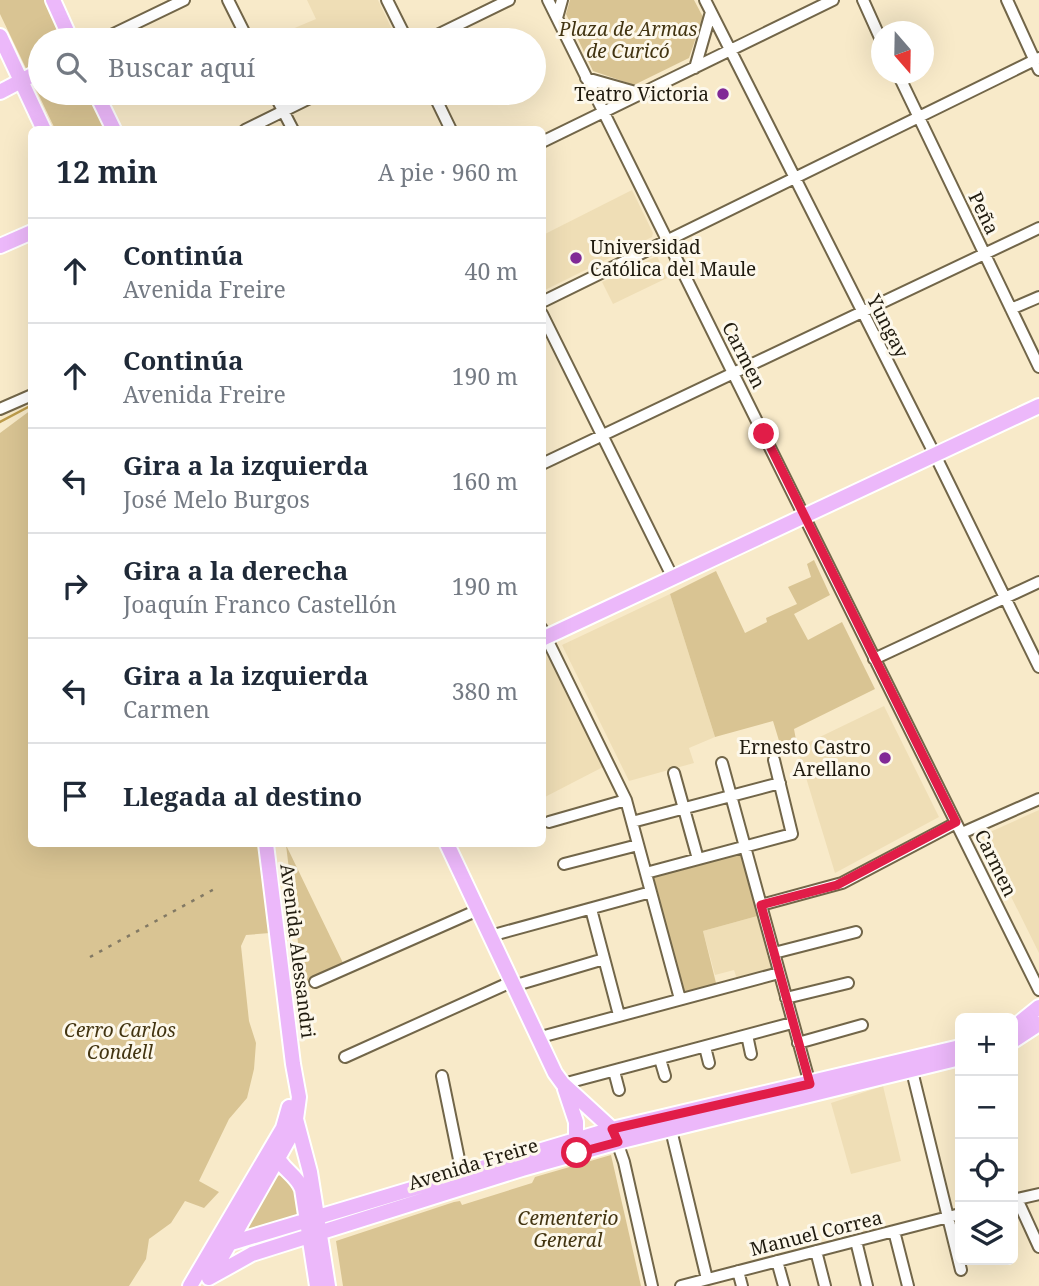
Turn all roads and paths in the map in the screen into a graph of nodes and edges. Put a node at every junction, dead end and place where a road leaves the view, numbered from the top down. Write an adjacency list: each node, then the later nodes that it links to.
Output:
1 (52, 0): 15 (main road)
2 (184, 0): 16 (street)
3 (228, 0): 17 (street)
4 (387, 0): 18 (street)
5 (509, 0): 19 (street)
6 (548, 0): 13 (street, Carmen)
7 (562, 0): 13 (street)
8 (705, 0): 12 (street, Yungay)
9 (833, 0): 21 (street)
10 (863, 0): 14 (street)
11 (1007, 0): 22 (street)
12 (711, 12): 21 (street, Yungay); 23 (street)
13 (556, 18): 25 (street, Carmen)
14 (872, 21)
15 (65, 28)
16 (126, 28)
17 (242, 28)
18 (401, 28)
19 (452, 28)
20 (0, 36): 26 (main road)
21 (730, 50): 23 (street); 45 (street, Yungay)
22 (1037, 63): 38 (street)
23 (695, 68): 29 (street)
24 (28, 77): 26 (main road)
25 (586, 78): 29 (street); 37 (street, Carmen)
26 (21, 81): 28 (main road); 30 (main road)
27 (903, 84): 38 (street, Peña)
28 (0, 92)
29 (639, 93): 37 (street)
30 (28, 96)
31 (32, 105): 39 (main road)
32 (102, 105): 40 (main road)
33 (281, 105): 36 (street)
34 (296, 105): 36 (street)
35 (439, 105): 43 (street)
36 (284, 111): 41 (street); 42 (street)
37 (603, 112): 44 (street); 48 (street, Carmen)
38 (919, 117): 45 (street); 50 (street, Peña)
39 (42, 126)
40 (112, 126)
41 (253, 126)
42 (291, 126)
43 (449, 126)
44 (546, 140)
45 (794, 178): 48 (street); 54 (street, Yungay)
46 (1039, 228): 50 (street)
47 (28, 234): 49 (main road)
48 (667, 241): 52 (street); 57 (street, Carmen)
49 (0, 246)
50 (984, 253): 53 (street, Peña); 54 (street)
51 (1039, 297): 53 (street)
52 (546, 300)
53 (1011, 309): 56 (street, Peña)
54 (861, 312): 57 (street); 62 (street, Yungay)
55 (546, 322): 61 (street)
56 (1039, 367)
57 (733, 373): 61 (street); 64 (street, Carmen)
58 (28, 397): 60 (street)
59 (1039, 406): 62 (main road)
60 (0, 409)
61 (602, 435): 63 (street); 65 (street)
62 (935, 455): 64 (main road); 67 (street, Yungay)
63 (546, 462)
64 (804, 516): 65 (main road); 70 (street, Carmen)
65 (673, 578): 68 (main road)
66 (1039, 582): 67 (street)
67 (1005, 598): 70 (street); 71 (street, Yungay)
68 (546, 634)
69 (546, 639): 78 (street)
70 (874, 659): 82 (street, Carmen)
71 (1039, 667)
72 (774, 760): 75 (street)
73 (722, 763): 76 (street)
74 (674, 773): 79 (street)
75 (780, 783): 76 (street); 86 (street)
76 (731, 797): 79 (street); 86 (street)
77 (1039, 799): 82 (street)
78 (626, 800): 80 (street); 81 (street)
79 (684, 809): 81 (street); 87 (street)
80 (549, 822)
81 (632, 822): 83 (street)
82 (959, 828): 91 (street); 102 (street, Carmen)
83 (638, 845): 88 (street); 89 (street)
84 (266, 847): 121 (main road, Avenida Alessandri)
85 (448, 847): 93 (main road)
86 (745, 847): 87 (street); 91 (street)
87 (698, 859): 89 (street)
88 (564, 864)
89 (646, 873): 90 (street)
90 (651, 892): 92 (street); 104 (street)
91 (761, 905): 96 (street)
92 (590, 909): 95 (street); 97 (street)
93 (478, 910): 95 (main road); 99 (street)
94 (856, 932): 96 (street)
95 (489, 936): 101 (main road)
96 (774, 953): 98 (street)
97 (604, 959): 101 (street); 106 (street)
98 (779, 973): 103 (street); 104 (street)
99 (315, 982)
100 (848, 983): 103 (street)
101 (512, 984): 112 (main road); 118 (street)
102 (1039, 990)
103 (786, 998): 107 (street)
104 (680, 999): 106 (street)
105 (1039, 1007): 108 (main road)
106 (618, 1015): 112 (street)
107 (792, 1023): 111 (street); 114 (street)
108 (1018, 1024)
109 (1039, 1024): 113 (main road)
110 (862, 1025): 114 (street)
111 (747, 1035): 115 (street); 117 (street)
112 (537, 1038): 127 (main road)
113 (1018, 1038)
114 (798, 1043): 128 (street)
115 (705, 1046): 119 (street); 122 (street)
116 (955, 1049): 123 (main road, Avenida Freire)
117 (751, 1054)
118 (345, 1057)
119 (660, 1059): 124 (street); 126 (street)
120 (955, 1059): 123 (main road, Avenida Freire)
121 (293, 1063): 130 (main road); 134 (main road)
122 (709, 1063)
123 (910, 1066): 128 (main road, Avenida Freire); 131 (main road, Avenida Freire); 141 (street)
124 (614, 1071): 127 (street); 129 (street)
125 (443, 1076): 136 (street)
126 (665, 1076)
127 (563, 1084): 132 (main road); 133 (main road)
128 (810, 1084): 132 (main road, Avenida Freire)
129 (619, 1090)
130 (296, 1119): 135 (main road); 142 (main road)
131 (671, 1130): 132 (main road, Avenida Freire); 154 (street)
132 (615, 1136): 133 (main road, Avenida Freire); 144 (main road, Avenida Freire); 158 (street)
133 (576, 1140): 136 (main road, Avenida Freire)
134 (275, 1141): 135 (main road); 149 (main road)
135 (278, 1160): 142 (main road); 146 (main road)
136 (462, 1174): 142 (main road, Avenida Freire)
137 (1039, 1194): 138 (street)
138 (1018, 1199)
139 (1016, 1202): 147 (street)
140 (955, 1215): 141 (street, Manuel Correa)
141 (948, 1217): 143 (street, Manuel Correa); 151 (street)
142 (313, 1218): 144 (main road); 146 (main road, Avenida Freire)
143 (894, 1231): 145 (street, Manuel Correa); 164 (street)
144 (315, 1233): 153 (main road, Avenida Freire); 156 (main road); 157 (main road)
145 (856, 1241): 148 (street, Manuel Correa); 163 (street)
146 (231, 1243): 149 (main road, Avenida Freire); 153 (main road)
147 (1039, 1247)
148 (817, 1251): 150 (street, Manuel Correa); 162 (street)
149 (210, 1252): 155 (main road)
150 (778, 1261): 152 (street, Manuel Correa); 161 (street)
151 (961, 1270)
152 (738, 1271): 154 (street, Manuel Correa); 160 (street)
153 (207, 1282)
154 (702, 1282): 159 (street, Manuel Correa)
155 (190, 1286)
156 (317, 1286)
157 (328, 1286)
158 (652, 1286)
159 (681, 1286)
160 (742, 1286)
161 (784, 1286)
162 (825, 1286)
163 (867, 1286)
164 (908, 1286)

